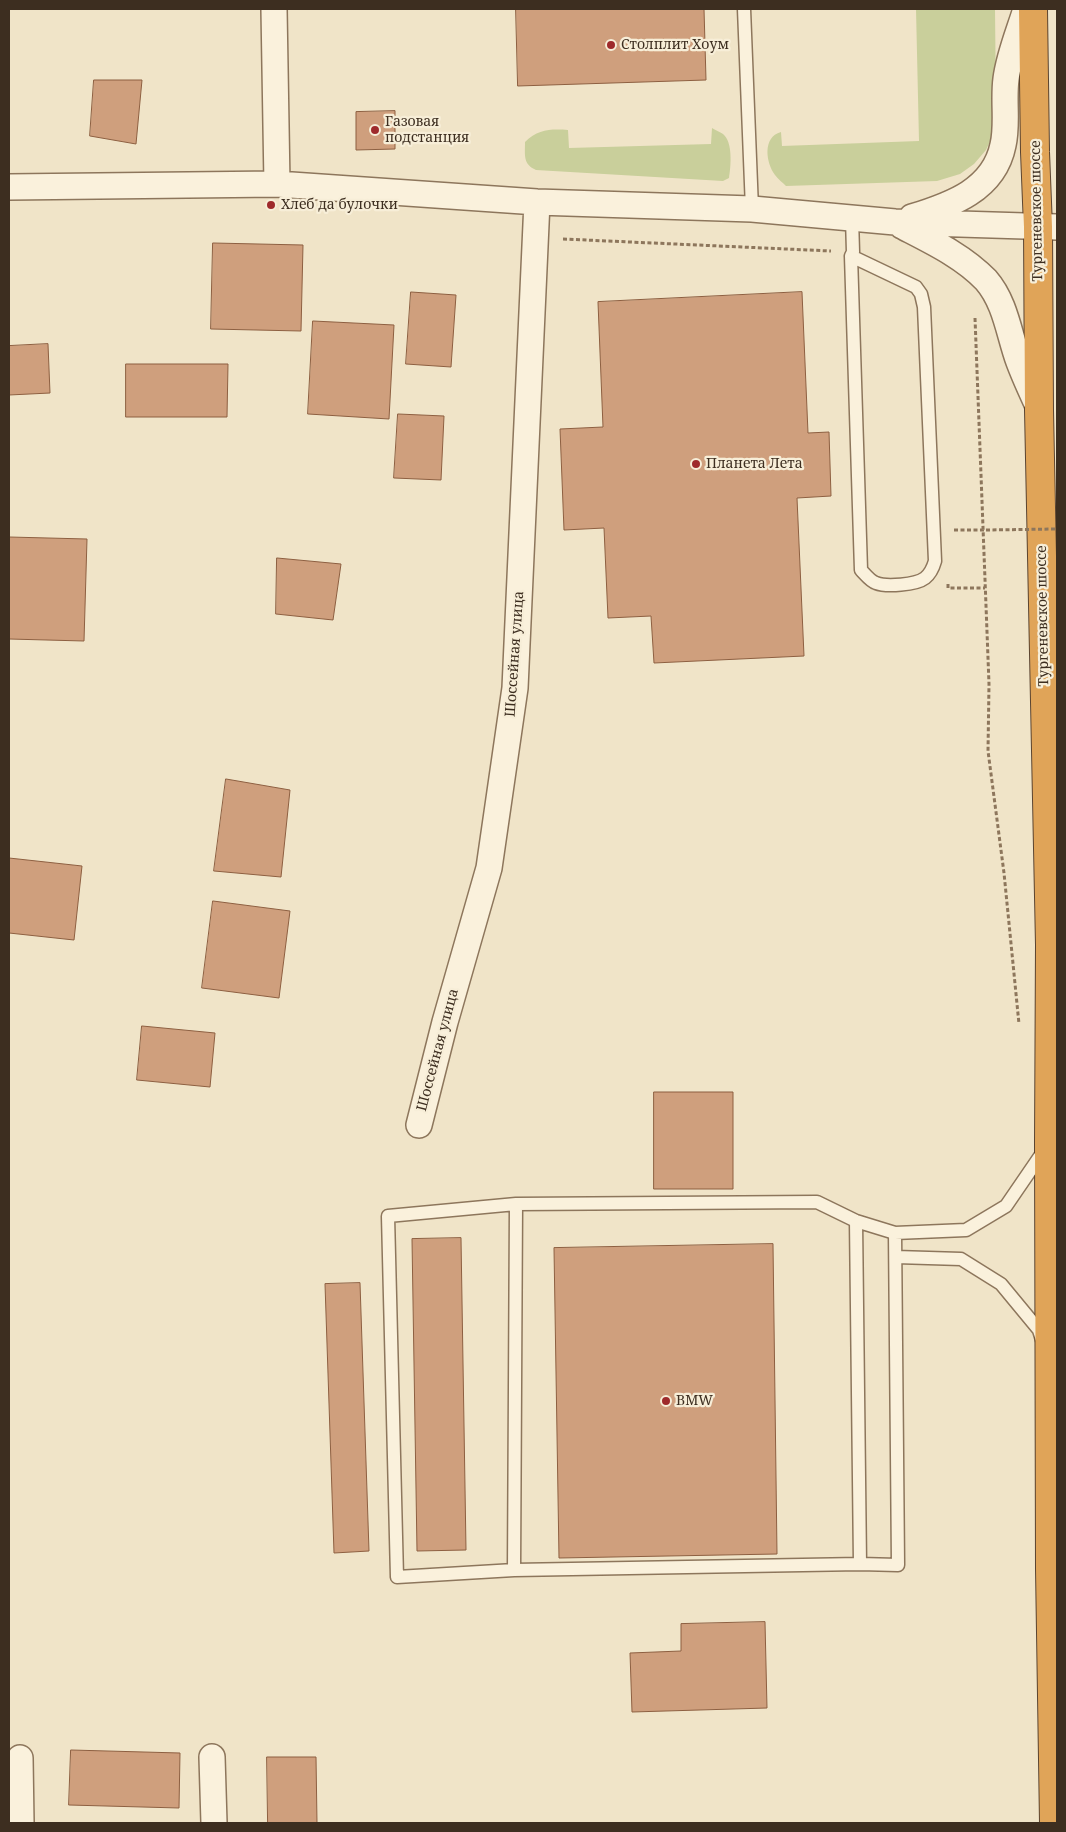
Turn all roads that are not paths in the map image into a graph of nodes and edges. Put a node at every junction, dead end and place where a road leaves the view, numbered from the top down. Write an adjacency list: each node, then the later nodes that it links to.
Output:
1 (274, 9): 5 (street)
2 (744, 9): 8 (lane)
3 (1026, 9): 10 (street)
4 (1034, 9): 11 (highway, Тургеневское шоссе)
5 (277, 184): 6 (street); 7 (street)
6 (9, 186)
7 (537, 202): 8 (street); 14 (street, Шоссейная улица)
8 (752, 209): 9 (street)
9 (852, 218): 10 (street); 12 (lane)
10 (895, 222): 11 (street); 13 (street)
11 (1048, 227): 13 (highway, Тургеневское шоссе)
12 (851, 256): 12 (lane)
13 (1039, 410): 15 (highway, Тургеневское шоссе)
14 (419, 1125)
15 (1049, 1142): 18 (lane); 20 (highway, Тургеневское шоссе)
16 (516, 1204): 17 (lane); 22 (lane); 22 (lane)
17 (856, 1221): 18 (lane); 21 (lane)
18 (895, 1233): 19 (lane)
19 (896, 1257): 20 (lane); 21 (lane)
20 (1050, 1370): 27 (highway, Тургеневское шоссе)
21 (860, 1564): 22 (lane)
22 (514, 1570)
23 (212, 1757): 26 (street)
24 (20, 1758): 25 (street)
25 (21, 1823)
26 (214, 1823)
27 (1054, 1823)

